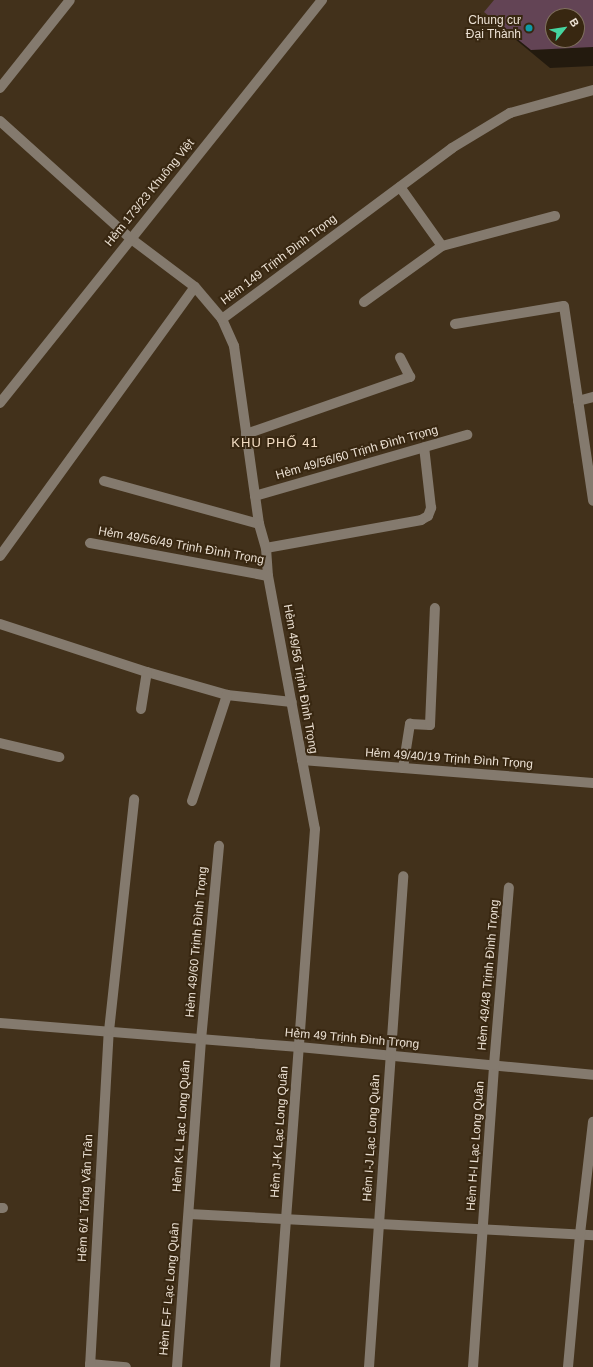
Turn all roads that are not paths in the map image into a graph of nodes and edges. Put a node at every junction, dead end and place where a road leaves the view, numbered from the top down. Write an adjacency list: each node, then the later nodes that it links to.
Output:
1 (70, 0): 3 (street)
2 (322, 0): 8 (street, Hẻm 173/23 Khuông Việt)
3 (0, 88)
4 (593, 90): 6 (street, Hẻm 149 Trịnh Đình Trọng)
5 (0, 121): 8 (street)
6 (400, 187): 9 (street); 12 (street, Hẻm 149 Trịnh Đình Trọng)
7 (555, 216): 9 (street)
8 (130, 238): 10 (street); 17 (street, Hẻm 173/23 Khuông Việt)
9 (442, 246): 11 (street)
10 (194, 287): 12 (street, Hẻm 149 Trịnh Đình Trọng); 27 (street)
11 (364, 302)
12 (222, 319): 18 (street, Hẻm 49/56 Trịnh Đình Trọng)
13 (455, 324): 16 (street)
14 (400, 357): 18 (street)
15 (593, 397): 16 (street)
16 (578, 401): 23 (street)
17 (0, 403)
18 (246, 434): 22 (street, Hẻm 49/56 Trịnh Đình Trọng)
19 (467, 435): 20 (street, Hẻm 49/56/60 Trịnh Đình Trọng)
20 (424, 447): 22 (street, Hẻm 49/56/60 Trịnh Đình Trọng); 26 (street)
21 (104, 481): 24 (street)
22 (255, 496): 24 (street, Hẻm 49/56 Trịnh Đình Trọng)
23 (593, 502)
24 (259, 524): 26 (street, Hẻm 49/56 Trịnh Đình Trọng)
25 (90, 543): 28 (street, Hẻm 49/56/49 Trịnh Đình Trọng)
26 (266, 548): 28 (street, Hẻm 49/56 Trịnh Đình Trọng)
27 (0, 556)
28 (268, 576): 33 (street, Hẻm 49/56 Trịnh Đình Trọng)
29 (435, 608): 38 (street)
30 (0, 624): 31 (street)
31 (147, 672): 32 (street); 34 (street)
32 (227, 695): 33 (street); 41 (street)
33 (292, 702): 37 (street, Hẻm 49/56 Trịnh Đình Trọng)
34 (141, 709)
35 (0, 742): 36 (street)
36 (60, 757)
37 (302, 760): 38 (street, Hẻm 49/40/19 Trịnh Đình Trọng); 48 (street, Hẻm 49/56 Trịnh Đình Trọng)
38 (403, 768): 39 (street, Hẻm 49/40/19 Trịnh Đình Trọng)
39 (593, 783)
40 (134, 799): 46 (street, Hẻm 6/1 Tống Văn Trân)
41 (192, 801)
42 (219, 846): 47 (street, Hẻm 49/60 Trịnh Đình Trọng)
43 (403, 876): 49 (street, Hẻm I-J Lạc Long Quân)
44 (509, 888): 50 (street, Hẻm 49/48 Trịnh Đình Trọng)
45 (0, 1023): 46 (street, Hẻm 49 Trịnh Đình Trọng)
46 (109, 1031): 47 (street, Hẻm 49 Trịnh Đình Trọng); 59 (street, Hẻm 6/1 Tống Văn Trân)
47 (201, 1040): 48 (street, Hẻm 49 Trịnh Đình Trọng); 53 (street, Hẻm K-L Lạc Long Quân)
48 (299, 1047): 49 (street, Hẻm 49 Trịnh Đình Trọng); 54 (street, Hẻm J-K Lạc Long Quân)
49 (391, 1055): 50 (street, Hẻm 49 Trịnh Đình Trọng); 55 (street, Hẻm I-J Lạc Long Quân)
50 (494, 1065): 51 (street, Hẻm 49 Trịnh Đình Trọng); 56 (street, Hẻm H-I Lạc Long Quân)
51 (593, 1075)
52 (593, 1122): 57 (street)
53 (190, 1214): 54 (street); 61 (street, Hẻm E-F Lạc Long Quân)
54 (286, 1218): 55 (street); 62 (street, Hẻm J-K Lạc Long Quân)
55 (379, 1223): 56 (street); 63 (street, Hẻm I-J Lạc Long Quân)
56 (483, 1229): 57 (street); 64 (street, Hẻm H-I Lạc Long Quân)
57 (580, 1234): 58 (street); 65 (street)
58 (593, 1235)
59 (90, 1366): 60 (street)
60 (126, 1367)
61 (177, 1367)
62 (276, 1367)
63 (368, 1367)
64 (473, 1367)
65 (568, 1367)

